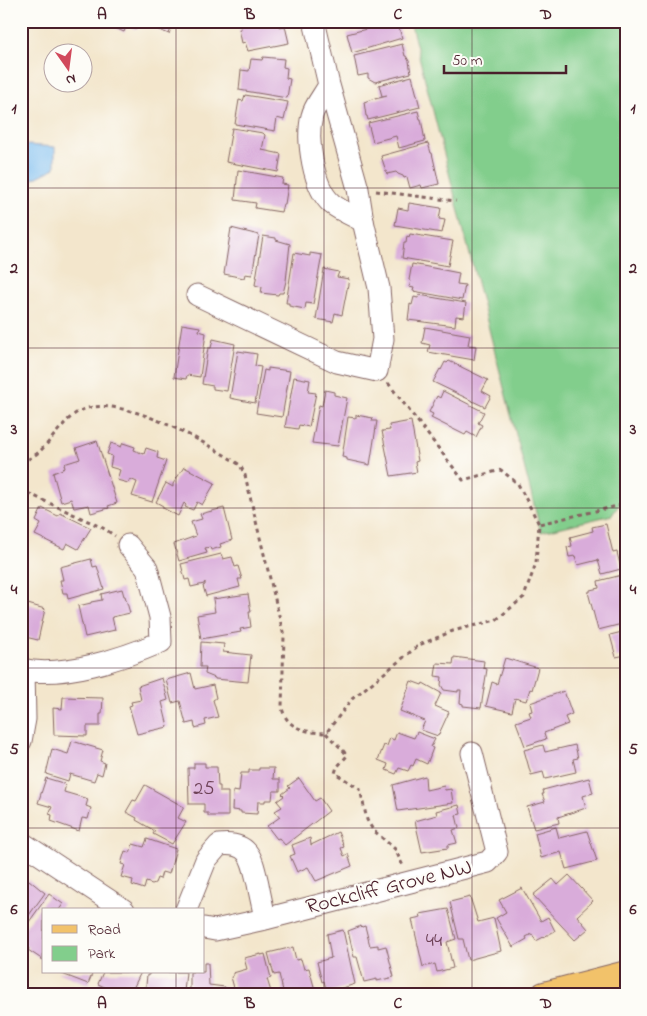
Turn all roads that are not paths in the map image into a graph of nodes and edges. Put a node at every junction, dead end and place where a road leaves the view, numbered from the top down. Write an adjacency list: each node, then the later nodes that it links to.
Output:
1 (314, 21): 2 (street)
2 (329, 86): 3 (street); 3 (street)
3 (363, 221): 4 (street)
4 (197, 294)
5 (128, 545): 6 (street)
6 (23, 670): 7 (street)
7 (21, 742)
8 (472, 752): 12 (street, Rockcliff Grove NW)
9 (21, 842): 10 (street)
10 (121, 908)
11 (187, 908): 12 (street)
12 (266, 919): 13 (street, Rockcliff Grove NW)
13 (205, 928)
14 (626, 974): 15 (main road)
15 (544, 995)

